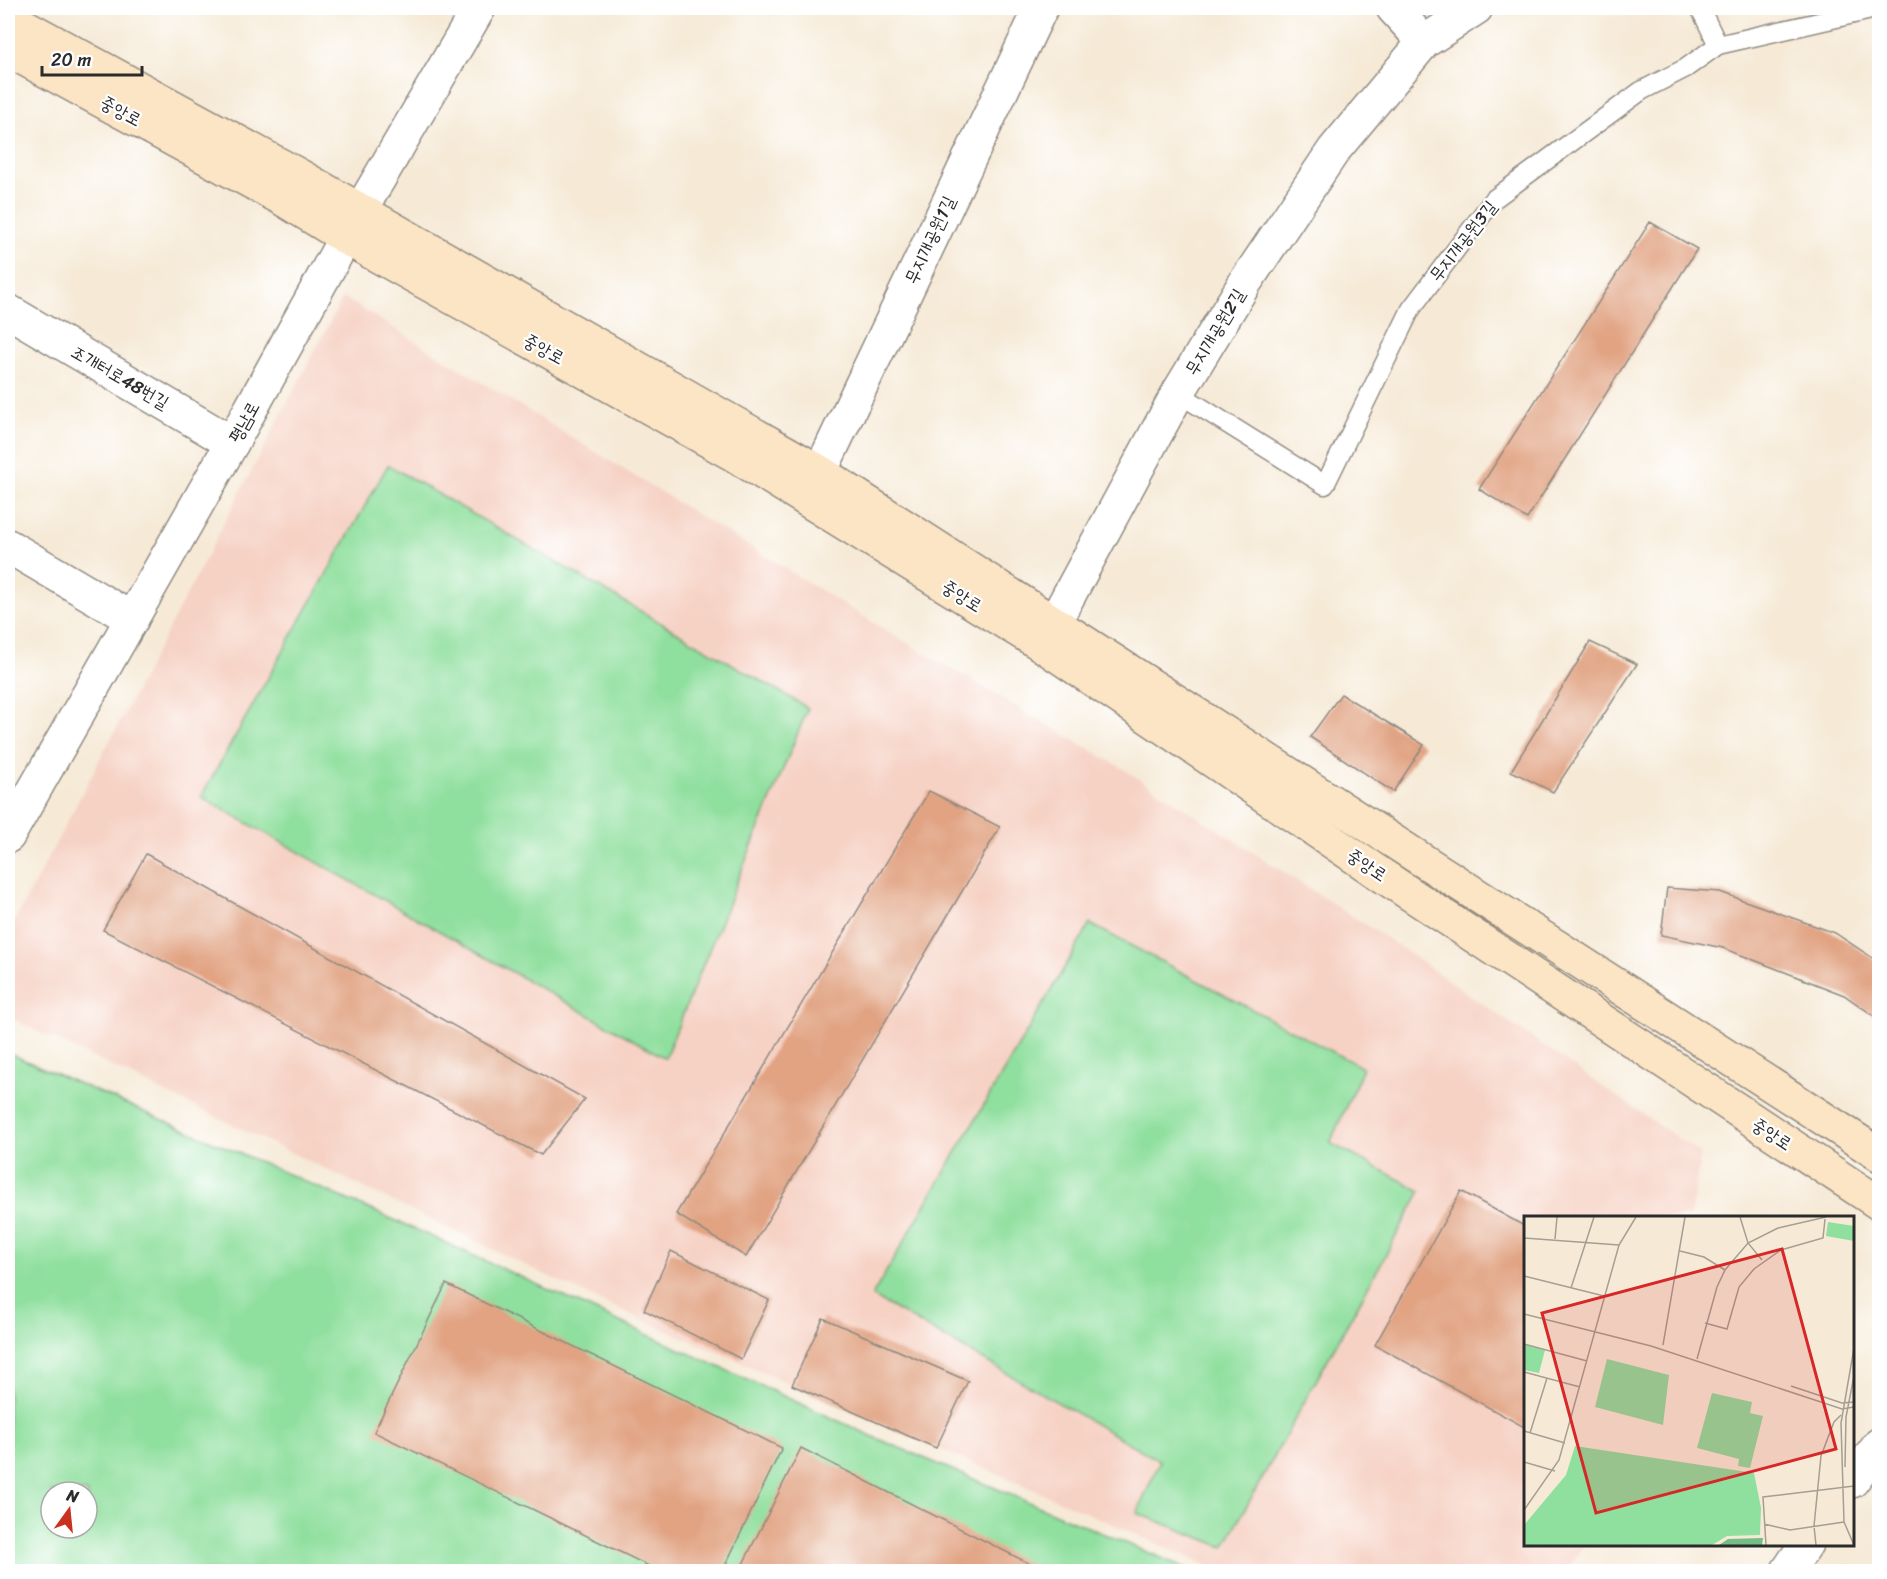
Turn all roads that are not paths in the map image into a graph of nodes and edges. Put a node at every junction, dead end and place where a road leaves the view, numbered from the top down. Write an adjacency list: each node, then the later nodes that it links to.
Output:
1 (479, 8): 11 (street, 평남로)
2 (1041, 8): 15 (street, 무지개공원1길)
3 (1393, 8): 8 (street)
4 (1476, 8): 8 (street, 무지개공원2길)
5 (1700, 8): 9 (lane)
6 (1880, 8): 9 (lane, 무지개공원3길)
7 (8, 17): 11 (main road, 중앙로)
8 (1424, 42): 13 (street, 무지개공원2길)
9 (1718, 45): 13 (lane, 무지개공원3길)
10 (8, 50): 11 (main road, 중앙로)
11 (353, 224): 14 (street, 평남로); 15 (main road, 중앙로); 18 (main road, 중앙로)
12 (8, 311): 14 (street, 조개터로48번길)
13 (1178, 393): 18 (street, 무지개공원2길)
14 (232, 443): 17 (street, 평남로)
15 (820, 472): 18 (main road, 중앙로)
16 (8, 546): 17 (street)
17 (132, 618): 19 (street, 평남로)
18 (1048, 634): 20 (main road, 중앙로); 21 (main road, 중앙로)
19 (8, 836)
20 (1880, 1155)
21 (1880, 1204)
22 (1880, 1443): 23 (street)
23 (1854, 1478)
24 (1805, 1546): 25 (street)
25 (1787, 1572)

